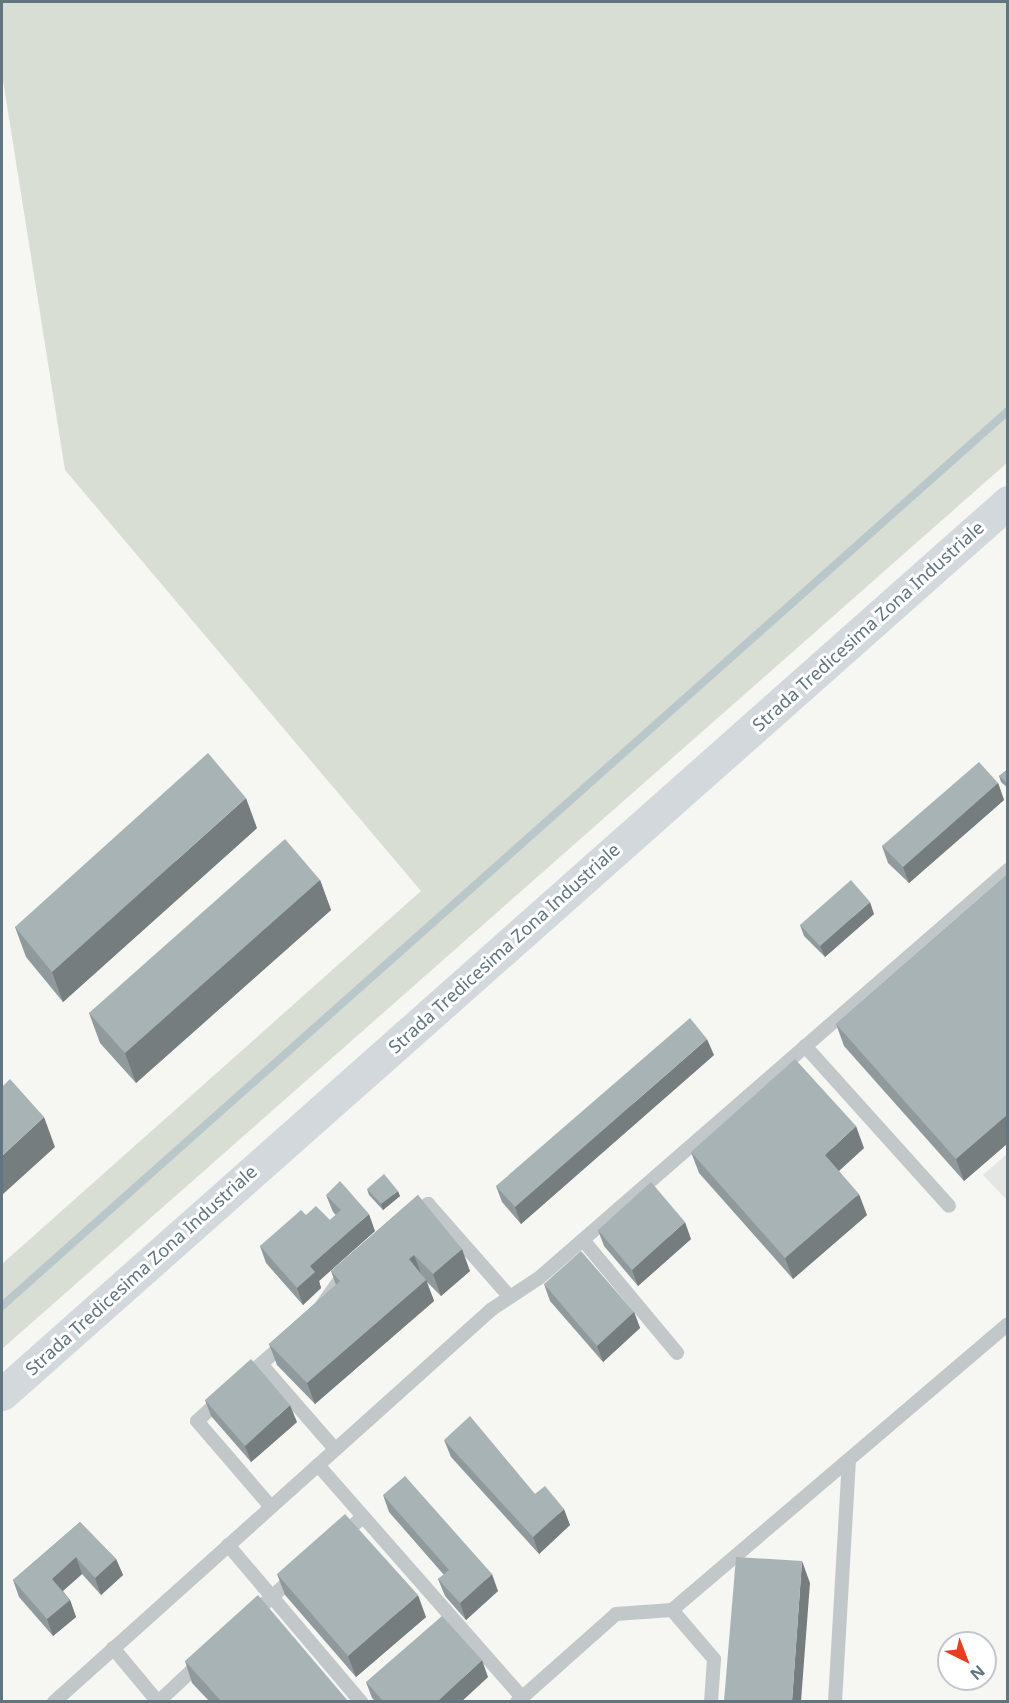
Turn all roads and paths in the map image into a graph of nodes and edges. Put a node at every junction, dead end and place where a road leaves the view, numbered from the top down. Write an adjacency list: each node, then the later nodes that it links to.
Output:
1 (1008, 502): 12 (street, Strada Tredicesima Zona Industriale)
2 (1008, 870): 3 (lane)
3 (805, 1047): 4 (lane); 6 (lane)
4 (949, 1206)
5 (400, 1226): 8 (lane)
6 (583, 1240): 8 (lane); 10 (lane)
7 (354, 1264): 11 (lane)
8 (510, 1297): 13 (lane)
9 (1008, 1324): 14 (lane)
10 (677, 1353)
11 (261, 1364): 13 (lane); 16 (lane)
12 (2, 1394)
13 (335, 1449): 15 (lane)
14 (849, 1462): 22 (lane); 30 (lane)
15 (318, 1465): 16 (lane); 17 (lane)
16 (271, 1507): 18 (lane)
17 (363, 1517): 19 (lane); 27 (lane)
18 (228, 1545): 21 (lane); 24 (lane)
19 (330, 1546)
20 (305, 1568): 21 (lane)
21 (272, 1597): 23 (lane); 26 (lane)
22 (672, 1610): 27 (lane); 29 (lane)
23 (237, 1629)
24 (113, 1648): 25 (lane); 28 (lane)
25 (210, 1653)
26 (361, 1696)
27 (520, 1699)
28 (54, 1701)
29 (711, 1701)
30 (835, 1701)

